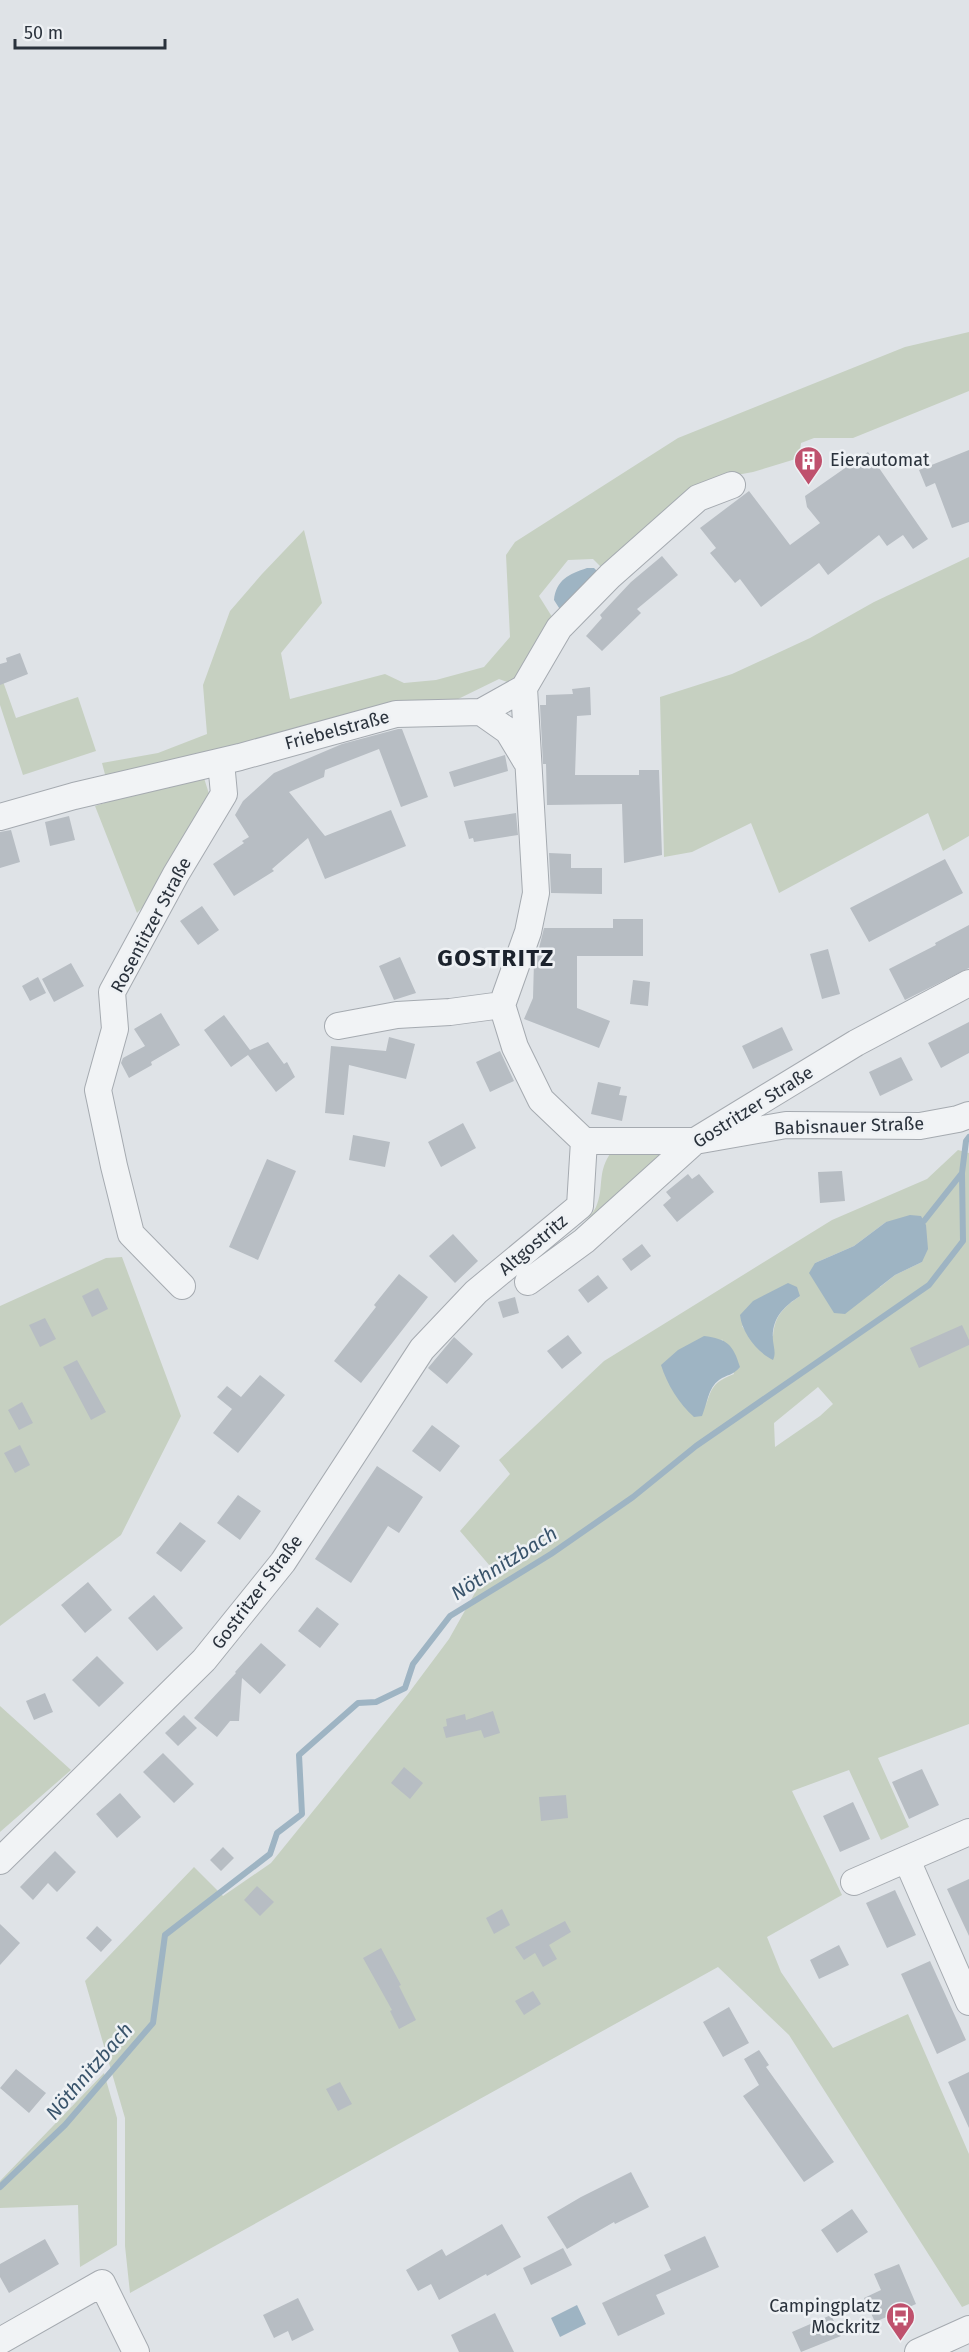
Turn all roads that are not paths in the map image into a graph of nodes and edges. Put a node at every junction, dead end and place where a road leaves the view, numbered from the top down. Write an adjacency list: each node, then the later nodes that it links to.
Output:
1 (732, 485): 2 (street)
2 (524, 688): 3 (street, Friebelstraße); 5 (street)
3 (481, 712): 4 (street, Friebelstraße); 5 (street)
4 (221, 762): 6 (street, Friebelstraße); 14 (street, Rosentitzer Straße)
5 (528, 765): 8 (street)
6 (0, 817)
7 (969, 983): 12 (street, Gostritzer Straße)
8 (502, 1005): 9 (street); 11 (street)
9 (338, 1026)
10 (969, 1115): 12 (street, Babisnauer Straße)
11 (584, 1141): 12 (street, Babisnauer Straße); 15 (street, Altgostritz)
12 (695, 1141): 13 (street, Gostritzer Straße)
13 (528, 1282)
14 (182, 1286)
15 (476, 1292): 18 (street, Gostritzer Straße)
16 (969, 1832): 17 (street)
17 (907, 1860): 19 (street); 20 (street)
18 (0, 1862)
19 (854, 1882)
20 (969, 2002)
21 (969, 2329): 24 (street)
22 (0, 2341): 23 (street)
23 (136, 2352)
24 (918, 2352)

